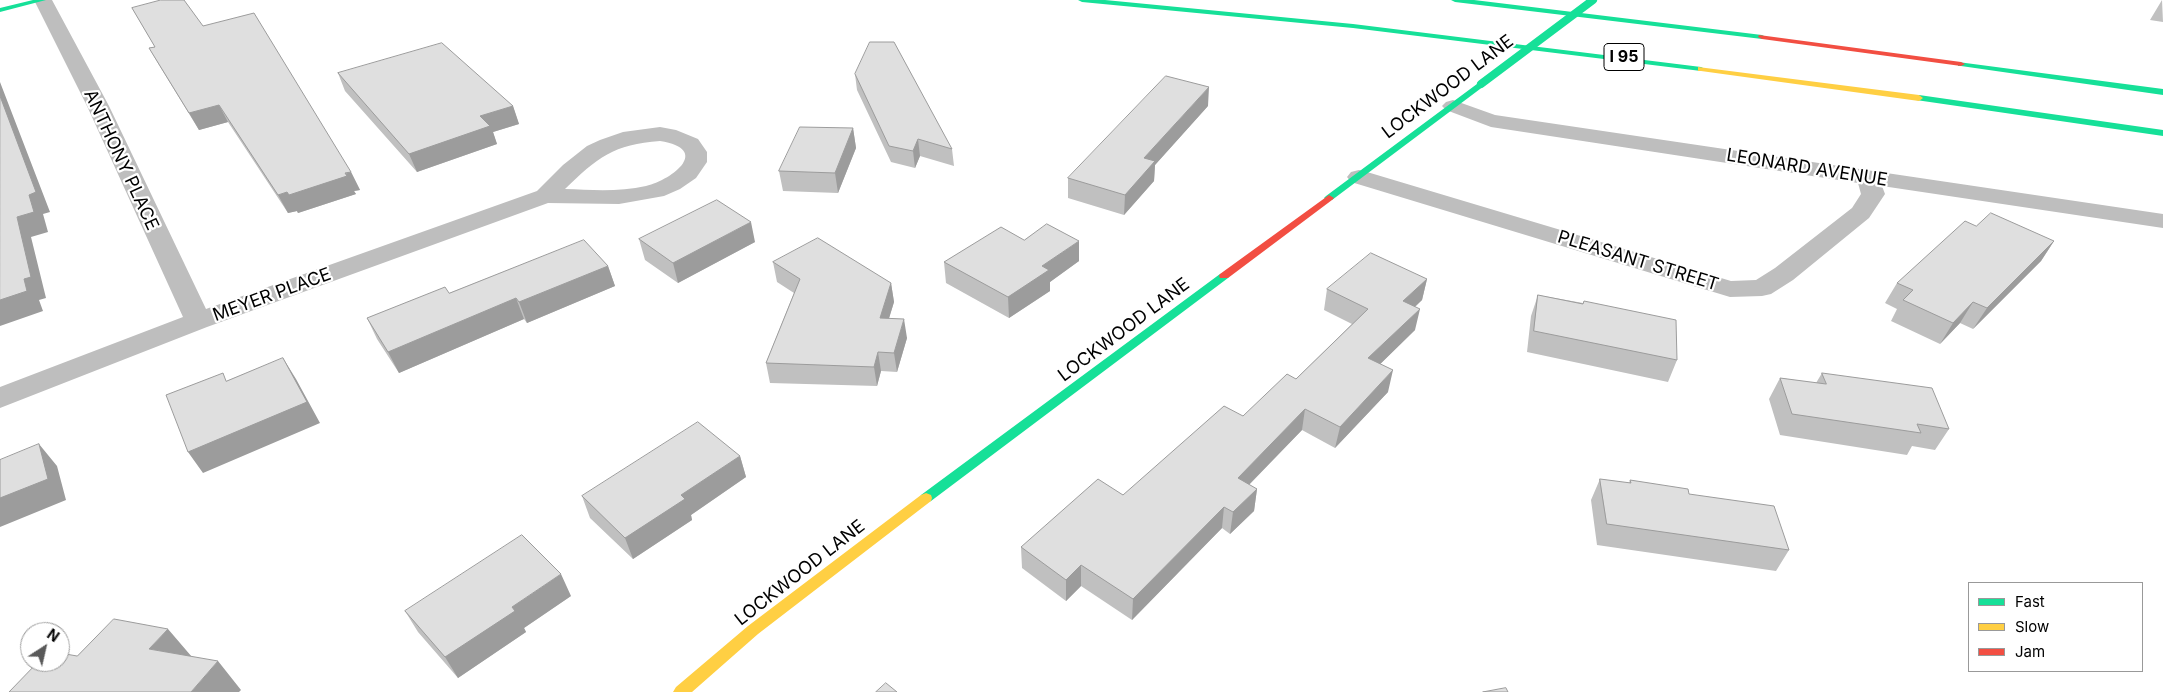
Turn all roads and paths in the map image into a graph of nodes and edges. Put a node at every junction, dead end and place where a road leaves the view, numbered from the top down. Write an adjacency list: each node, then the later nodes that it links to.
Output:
1 (42, 0): 5 (main road); 13 (street, ANTHONY PLACE)
2 (1082, 0): 8 (main road, I 95)
3 (1455, 0): 6 (main road, I 95)
4 (1593, 0): 7 (main road, LOCKWOOD LANE, bridge)
5 (0, 10)
6 (2163, 91)
7 (1453, 106): 9 (main road, LOCKWOOD LANE); 10 (street, LEONARD AVENUE)
8 (2163, 134)
9 (1359, 176): 10 (street, PLEASANT STREET); 15 (main road, LOCKWOOD LANE)
10 (1868, 177): 12 (street, LEONARD AVENUE)
11 (545, 196): 11 (street, MEYER PLACE); 13 (street, MEYER PLACE)
12 (2163, 221)
13 (198, 321): 14 (street, MEYER PLACE)
14 (0, 398)
15 (680, 692)

